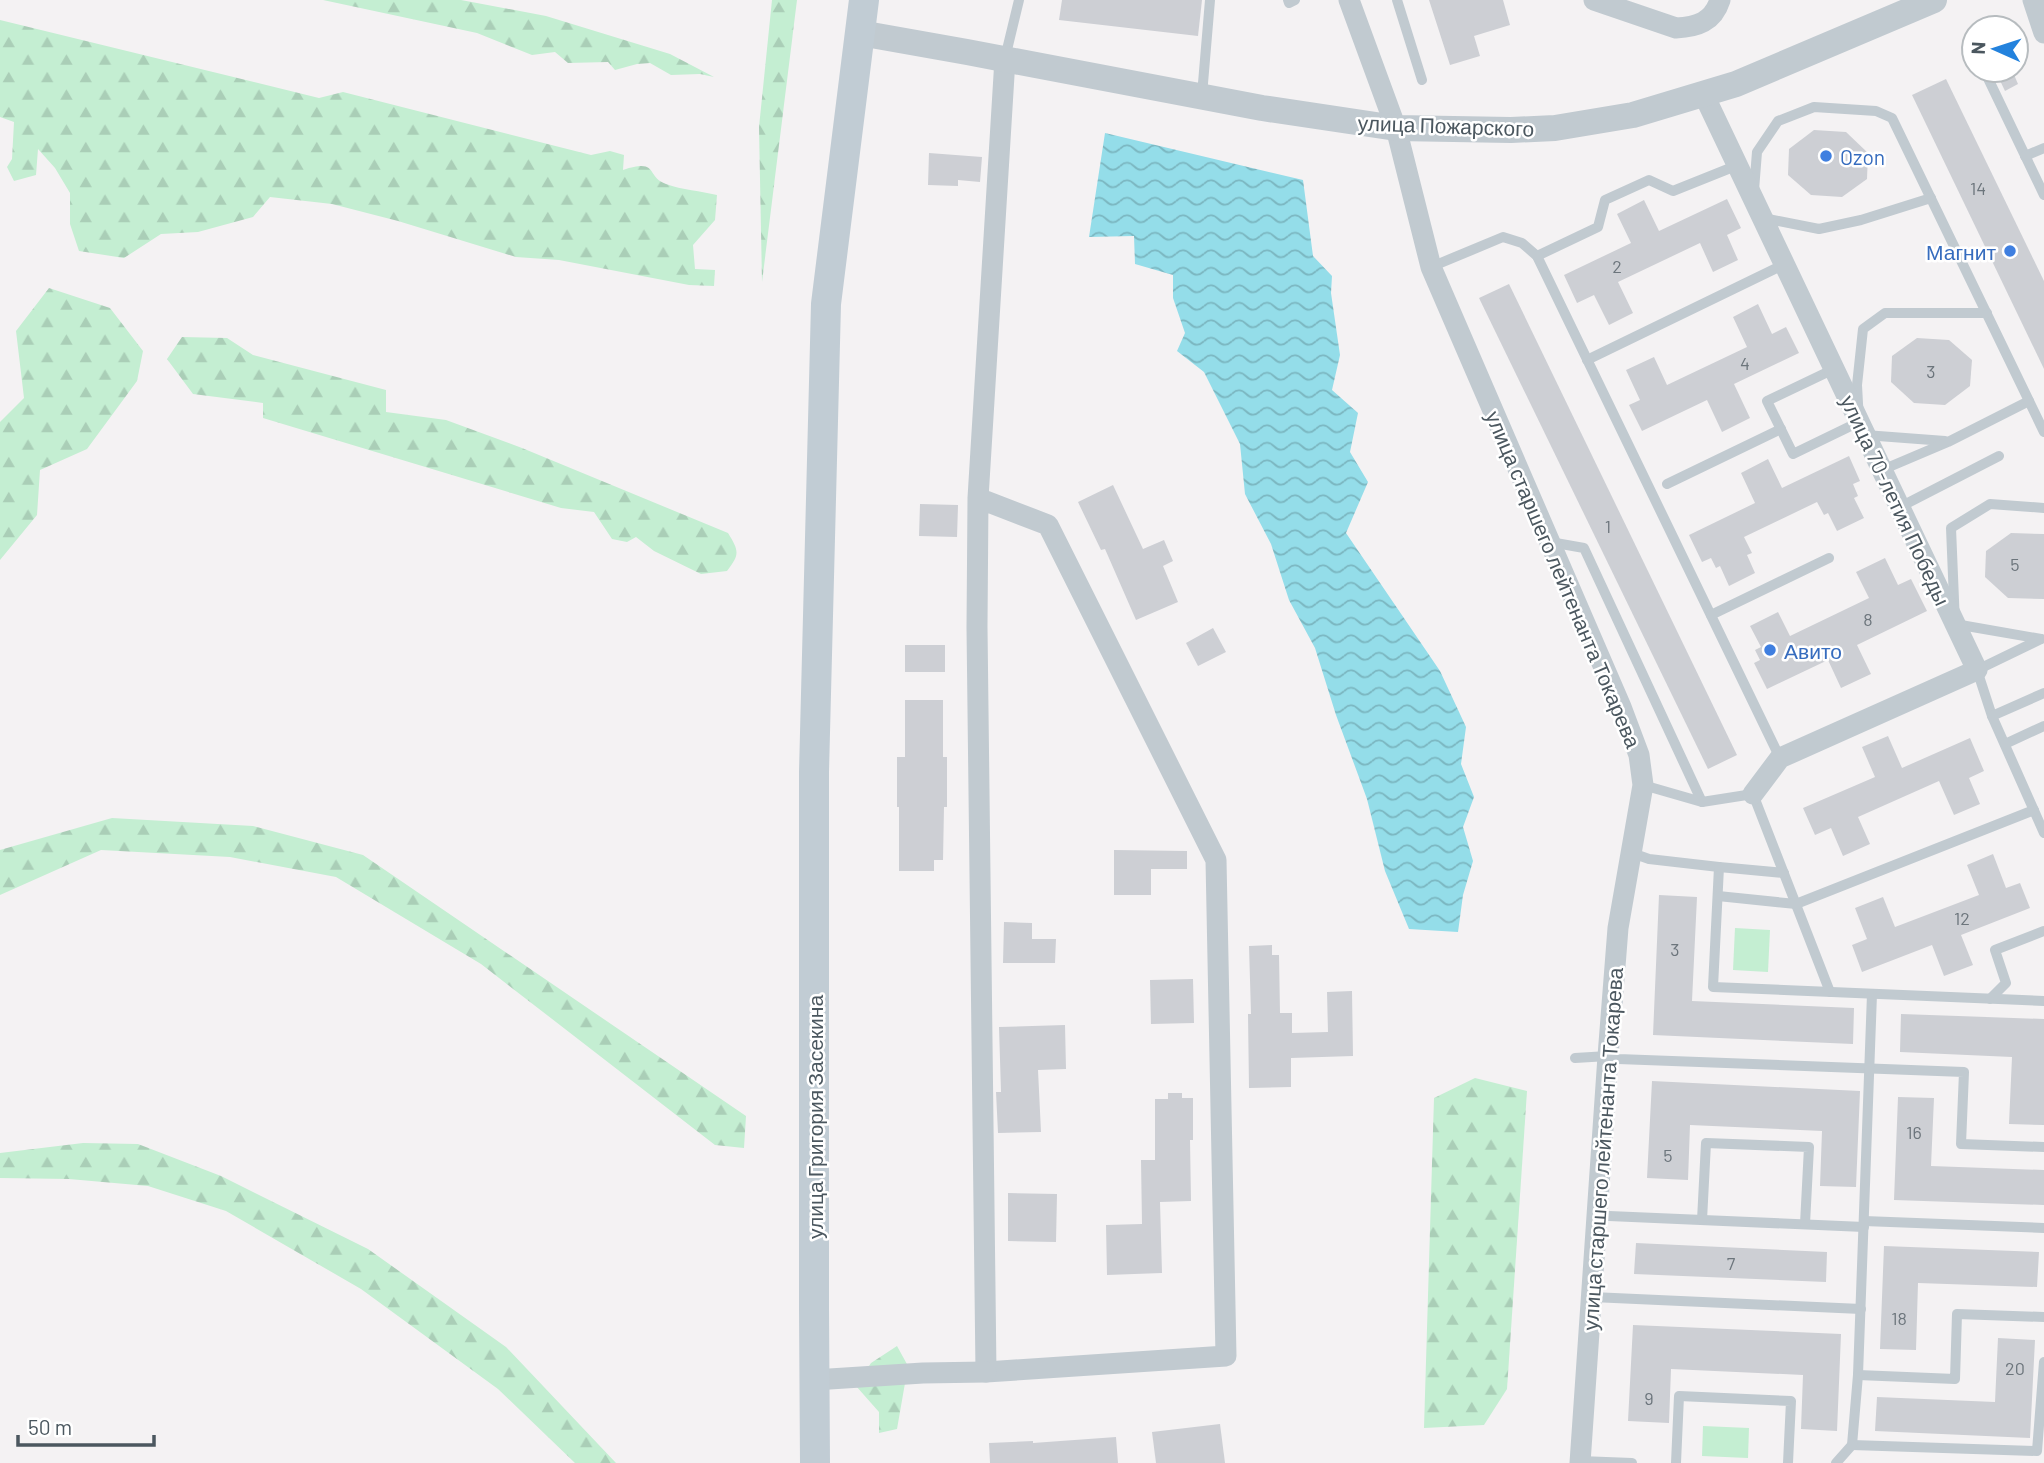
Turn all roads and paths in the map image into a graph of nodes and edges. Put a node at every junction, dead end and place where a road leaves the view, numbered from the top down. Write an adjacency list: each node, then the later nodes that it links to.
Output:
1 (864, 0): 12 (main road, улица Григория Засекина)
2 (1019, 0): 14 (lane)
3 (1210, 0): 18 (lane)
4 (1288, 0): 5 (lane)
5 (1295, 0)
6 (1349, 0): 19 (street, улица старшего лейтенанта Токарева)
7 (1397, 0): 15 (lane)
8 (1594, 0): 9 (street)
9 (1720, 0)
10 (1934, 0): 17 (street, улица Пожарского)
11 (2033, 0): 13 (street)
12 (860, 33): 14 (street, улица Пожарского); 85 (main road, улица Григория Засекина)
13 (2044, 33)
14 (1005, 59): 18 (street, улица Пожарского); 41 (street)
15 (1422, 80)
16 (1991, 84): 21 (lane)
17 (1704, 94): 19 (street, улица Пожарского); 22 (street, улица 70-летия Победы)
18 (1201, 96): 19 (street, улица Пожарского)
19 (1396, 128): 29 (street, улица старшего лейтенанта Токарева)
20 (2044, 148): 21 (lane)
21 (2025, 156): 23 (lane)
22 (1738, 165): 24 (street, улица 70-летия Победы); 27 (lane)
23 (2044, 195)
24 (1753, 198): 25 (lane); 26 (street, улица 70-летия Победы)
25 (1931, 198): 26 (lane); 30 (lane)
26 (1763, 218): 28 (street, улица 70-летия Победы)
27 (1537, 256): 29 (lane); 31 (lane)
28 (1785, 264): 31 (lane); 32 (street, улица 70-летия Победы)
29 (1431, 267): 44 (street, улица старшего лейтенанта Токарева)
30 (1987, 313): 33 (lane); 34 (lane)
31 (1587, 360): 46 (lane)
32 (1834, 369): 34 (street, улица 70-летия Победы); 35 (lane)
33 (2029, 401): 36 (lane); 37 (lane)
34 (1862, 428): 35 (lane); 37 (lane); 39 (street, улица 70-летия Победы)
35 (1781, 429): 40 (lane)
36 (2044, 432)
37 (1948, 442): 39 (lane)
38 (1999, 456): 42 (lane)
39 (1882, 470): 42 (street, улица 70-летия Победы)
40 (1667, 484)
41 (978, 498): 83 (street); 83 (street)
42 (1900, 508): 47 (street, улица 70-летия Победы)
43 (2044, 508): 47 (lane)
44 (1549, 542): 55 (street, улица старшего лейтенанта Токарева); 57 (lane)
45 (1829, 558): 46 (lane)
46 (1711, 615): 54 (lane)
47 (1955, 624): 48 (lane); 49 (street, улица 70-летия Победы)
48 (2043, 638): 49 (lane)
49 (1977, 670): 51 (lane); 54 (street)
50 (2044, 693): 51 (lane)
51 (1992, 716): 53 (lane)
52 (2044, 726): 53 (lane)
53 (2005, 744): 58 (lane)
54 (1780, 758): 56 (street)
55 (1643, 785): 57 (lane); 60 (street, улица старшего лейтенанта Токарева)
56 (1753, 794): 57 (lane); 62 (lane)
57 (1702, 802)
58 (2034, 810): 59 (lane); 64 (lane)
59 (2044, 833)
60 (1632, 853): 61 (lane); 70 (street, улица старшего лейтенанта Токарева)
61 (1719, 867): 62 (lane); 63 (lane)
62 (1784, 873): 64 (lane)
63 (1718, 896): 64 (lane); 66 (lane)
64 (1796, 904): 66 (lane)
65 (2044, 931): 68 (lane)
66 (1830, 992): 67 (lane)
67 (1872, 994): 68 (lane); 72 (lane)
68 (1990, 999): 69 (lane)
69 (2044, 1001)
70 (1608, 1056): 71 (lane); 72 (lane); 79 (street, улица старшего лейтенанта Токарева)
71 (1575, 1058)
72 (1870, 1069): 73 (lane); 77 (lane)
73 (2044, 1147)
74 (1609, 1216): 75 (lane)
75 (1702, 1220): 76 (lane); 76 (lane)
76 (1805, 1224): 77 (lane)
77 (1864, 1224): 78 (lane); 80 (lane)
78 (2044, 1228)
79 (1592, 1297): 80 (lane); 87 (street, улица старшего лейтенанта Токарева)
80 (1861, 1309): 84 (lane)
81 (2044, 1317): 84 (lane)
82 (2044, 1362): 86 (lane)
83 (986, 1372): 85 (street)
84 (1858, 1375): 86 (lane)
85 (814, 1380): 88 (main road, улица Григория Засекина)
86 (1852, 1445): 92 (lane)
87 (1580, 1462): 89 (lane)
88 (816, 1463)
89 (1632, 1463)
90 (1676, 1463): 91 (lane)
91 (1788, 1463)
92 (1836, 1463)

